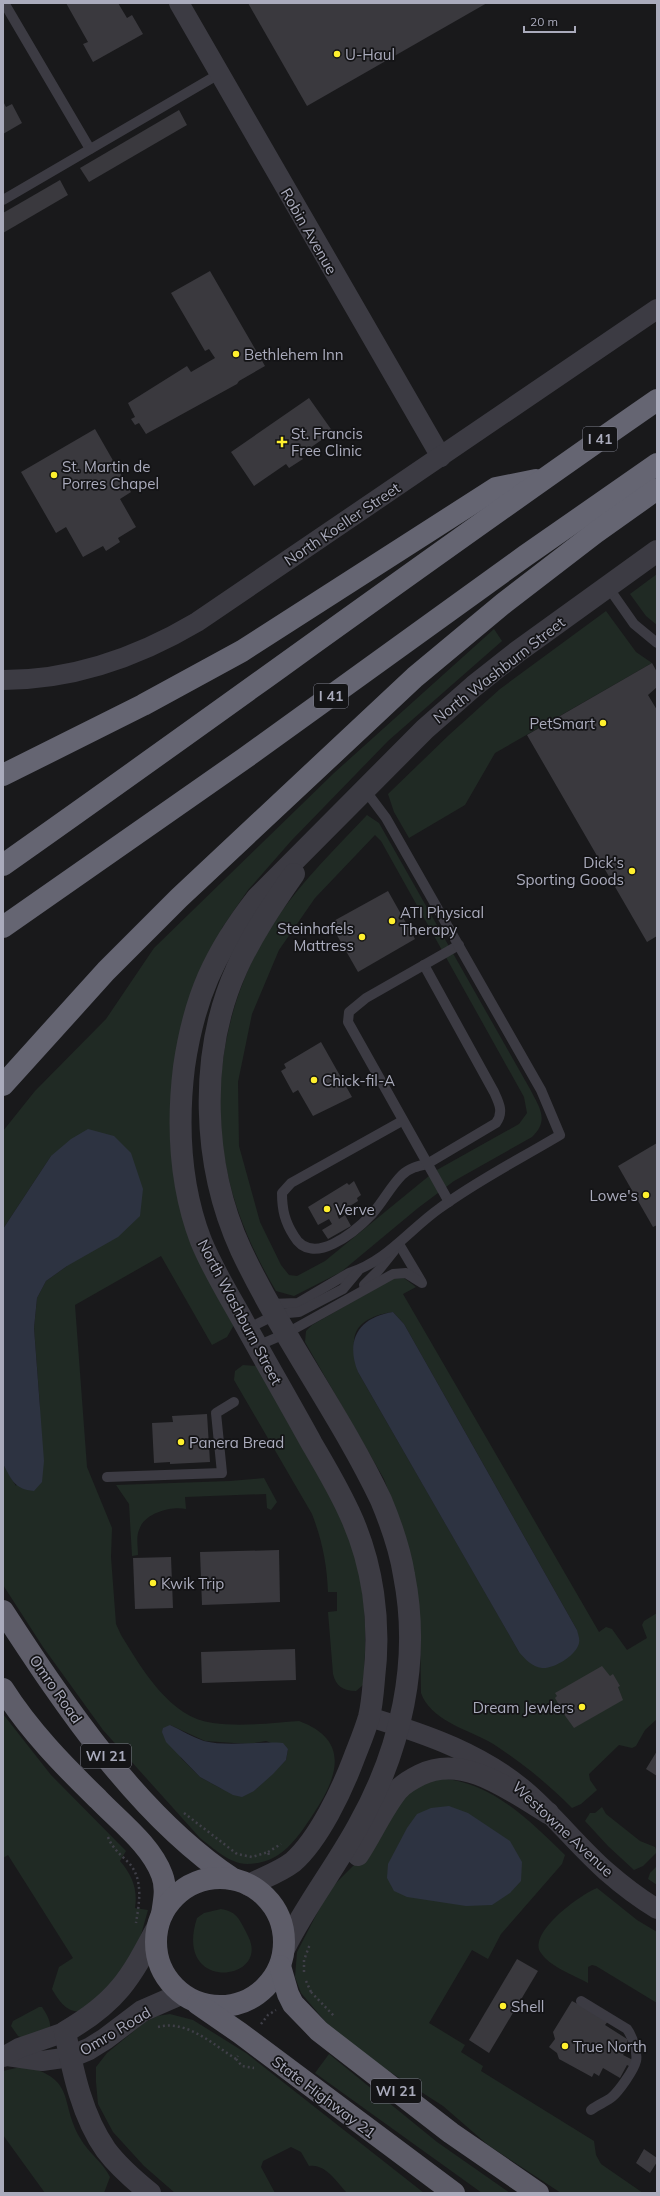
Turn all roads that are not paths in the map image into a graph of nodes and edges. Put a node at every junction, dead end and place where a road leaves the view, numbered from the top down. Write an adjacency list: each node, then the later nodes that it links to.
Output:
1 (179, 3): 3 (street, Robin Avenue)
2 (6, 6): 4 (lane)
3 (220, 74): 4 (lane); 8 (street, Robin Avenue)
4 (90, 149): 5 (lane)
5 (3, 200)
6 (657, 310): 8 (street, North Koeller Street)
7 (657, 400): 10 (highway, I 41)
8 (440, 457): 15 (street, North Koeller Street)
9 (657, 464): 20 (highway, I 41)
10 (543, 478): 16 (highway); 19 (highway, I 41)
11 (657, 489): 23 (highway)
12 (657, 551): 13 (street, North Washburn Street)
13 (608, 587): 14 (lane); 17 (street, North Washburn Street)
14 (657, 643)
15 (3, 680)
16 (3, 775)
17 (364, 790): 18 (street, North Washburn Street); 21 (lane)
18 (319, 836): 29 (street, North Washburn Street); 31 (street, North Washburn Street)
19 (3, 865)
20 (3, 927)
21 (459, 945): 22 (lane); 26 (lane)
22 (424, 965): 24 (lane); 25 (lane)
23 (3, 1085)
24 (402, 1121): 25 (lane); 25 (lane)
25 (427, 1164): 26 (lane)
26 (449, 1202): 27 (lane)
27 (399, 1244): 28 (lane); 28 (lane); 29 (lane)
28 (354, 1294): 30 (lane)
29 (273, 1309): 30 (street, North Washburn Street); 31 (lane)
30 (287, 1333): 31 (lane); 37 (street, North Washburn Street)
31 (252, 1338): 36 (street, North Washburn Street)
32 (234, 1402): 33 (lane)
33 (107, 1477)
34 (3, 1611): 40 (highway, Omro Road / WI 21)
35 (3, 1689): 42 (highway, Omro Road / WI 21)
36 (369, 1717): 37 (street, Westowne Avenue); 40 (street)
37 (400, 1726): 38 (street, Westowne Avenue); 39 (street)
38 (548, 1813): 39 (street); 41 (street, Westowne Avenue)
39 (327, 1876): 43 (street)
40 (241, 1882): 42 (highway); 43 (highway)
41 (657, 1909)
42 (160, 1921): 44 (highway); 46 (street, Omro Road)
43 (283, 1957): 44 (highway); 52 (highway, WI 21)
44 (187, 1998): 48 (street, Omro Road); 51 (highway, State Highway 21)
45 (581, 2001): 49 (lane)
46 (66, 2032): 47 (street); 48 (street, Omro Road)
47 (5, 2056): 48 (street)
48 (70, 2057): 50 (street, Omro Road)
49 (591, 2110)
50 (150, 2193)
51 (454, 2193)
52 (538, 2193)

